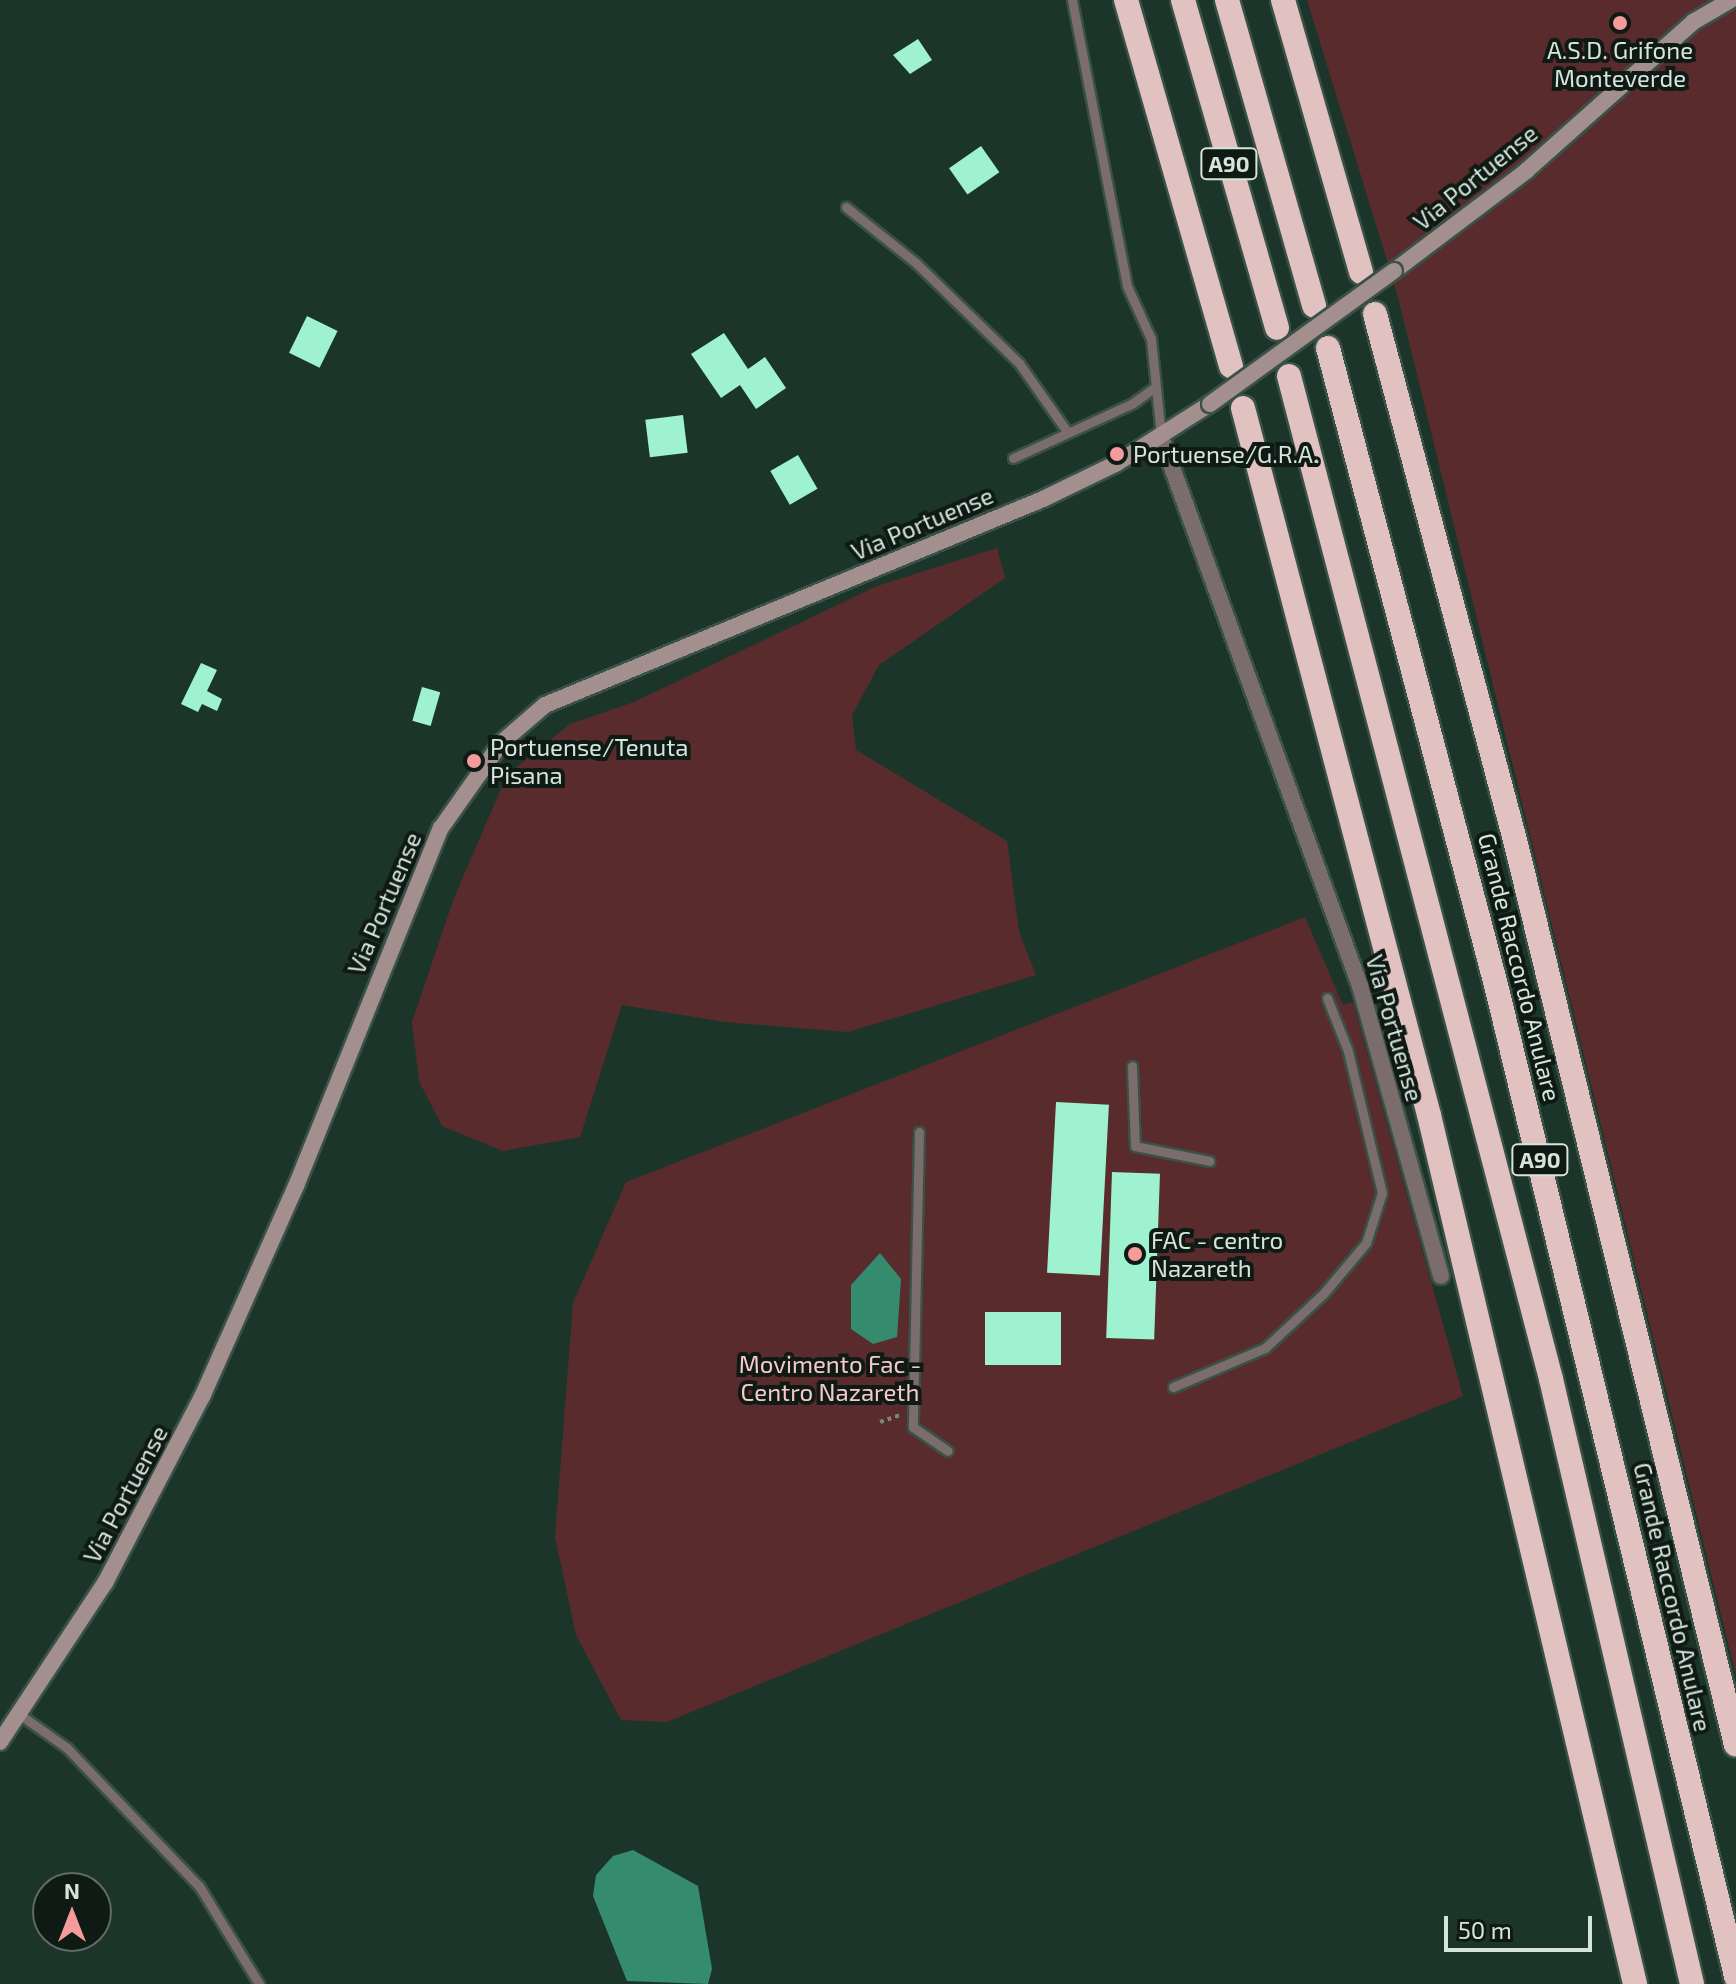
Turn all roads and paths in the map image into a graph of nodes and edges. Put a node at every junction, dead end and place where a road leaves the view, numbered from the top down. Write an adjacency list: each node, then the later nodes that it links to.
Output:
1 (1072, 0): 15 (lane)
2 (1126, 0): 13 (highway)
3 (1183, 0): 11 (highway, A90)
4 (1227, 0): 9 (highway, A90)
5 (1283, 0): 8 (highway)
6 (1731, 0): 18 (main road, Via Portuense, bridge)
7 (846, 207): 17 (lane)
8 (1361, 272)
9 (1314, 306)
10 (1375, 314): 31 (highway, Grande Raccordo Anulare)
11 (1277, 328)
12 (1328, 348): 32 (highway, Grande Raccordo Anulare / A90)
13 (1231, 366)
14 (1289, 376): 35 (highway, A90)
15 (1152, 389): 17 (lane); 18 (lane)
16 (1243, 408): 34 (highway)
17 (1068, 433): 19 (lane)
18 (1161, 437): 24 (street, Via Portuense); 29 (main road, Via Portuense)
19 (1013, 458)
20 (1327, 998): 25 (lane)
21 (1132, 1066): 23 (lane)
22 (919, 1132): 26 (lane)
23 (1210, 1161)
24 (1441, 1276)
25 (1173, 1387)
26 (914, 1410): 27 (path); 28 (lane)
27 (880, 1422)
28 (948, 1451)
29 (19, 1714): 30 (main road, Via Portuense); 33 (lane)
30 (0, 1742)
31 (1736, 1745)
32 (1736, 1976)
33 (259, 1984)
34 (1635, 1984)
35 (1692, 1984)

